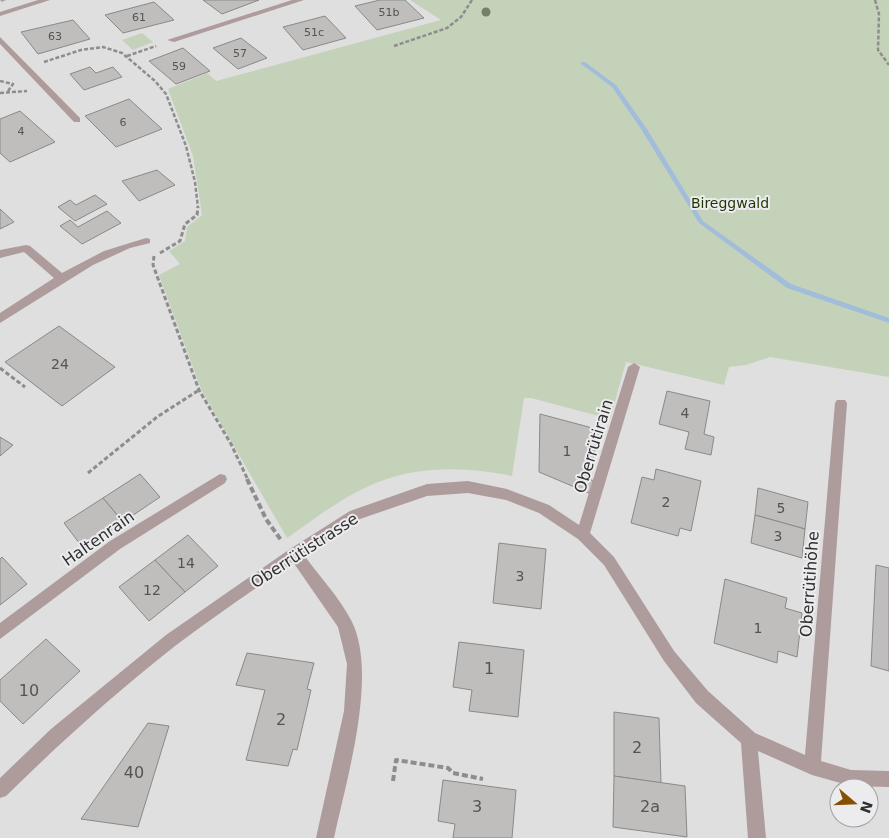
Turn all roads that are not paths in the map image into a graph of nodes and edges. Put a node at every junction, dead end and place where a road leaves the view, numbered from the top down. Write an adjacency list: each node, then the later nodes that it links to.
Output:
1 (16, 0): 4 (street)
2 (46, 0): 4 (street)
3 (300, 0): 7 (street)
4 (23, 7): 5 (street)
5 (0, 14)
6 (0, 39): 8 (street)
7 (171, 40)
8 (76, 120)
9 (146, 241): 11 (street)
10 (0, 254): 11 (street)
11 (62, 279): 12 (street)
12 (0, 319)
13 (634, 367): 16 (street, Oberrütirain)
14 (841, 403): 20 (street, Oberrütihöhe)
15 (220, 479): 18 (street, Haltenrain)
16 (583, 535): 17 (street, Oberrütistrasse); 19 (street, Oberrütistrasse)
17 (295, 553): 22 (street, Oberrütistrasse); 23 (street)
18 (0, 632)
19 (749, 738): 20 (street, Oberrütistrasse); 24 (street)
20 (812, 767): 21 (street, Oberrütistrasse)
21 (889, 779)
22 (0, 790)
23 (325, 838)
24 (756, 838)

